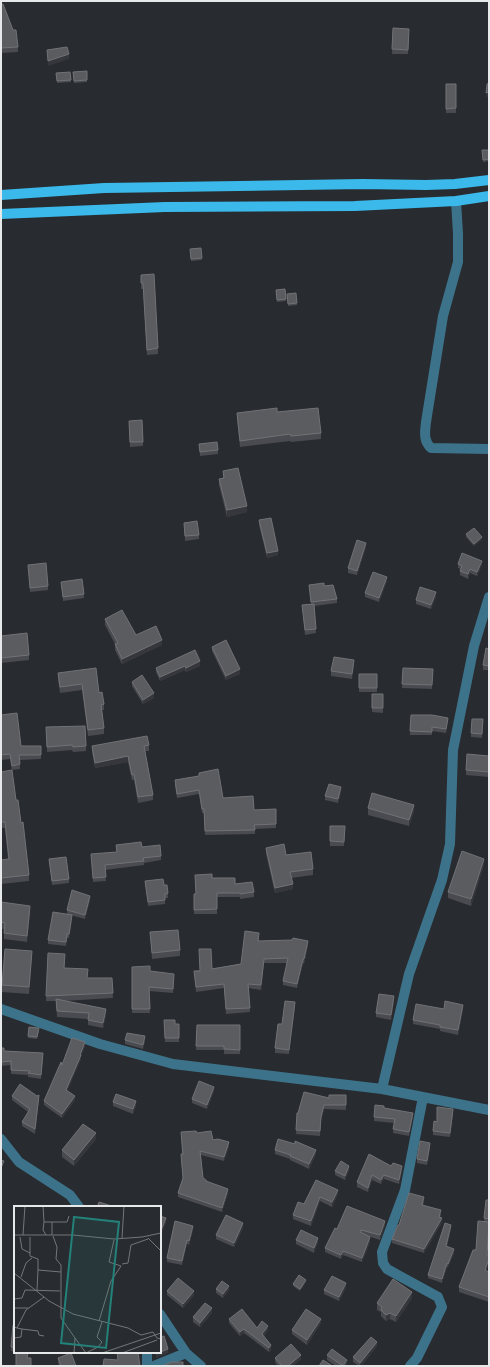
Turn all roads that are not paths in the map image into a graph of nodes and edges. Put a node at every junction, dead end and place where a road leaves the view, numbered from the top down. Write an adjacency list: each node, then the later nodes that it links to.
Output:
1 (489, 180): 2 (main road)
2 (1, 195)
3 (489, 196): 4 (main road)
4 (456, 201): 5 (main road); 6 (street)
5 (1, 214)
6 (489, 449)
7 (489, 597): 9 (street)
8 (1, 1009): 9 (street)
9 (382, 1089): 10 (street)
10 (423, 1097): 11 (street); 20 (street)
11 (489, 1110)
12 (1, 1139): 13 (street)
13 (78, 1206)
14 (161, 1316): 16 (street)
15 (147, 1353): 17 (street)
16 (186, 1353): 18 (street); 19 (street)
17 (147, 1366)
18 (154, 1366)
19 (201, 1366)
20 (410, 1366)

